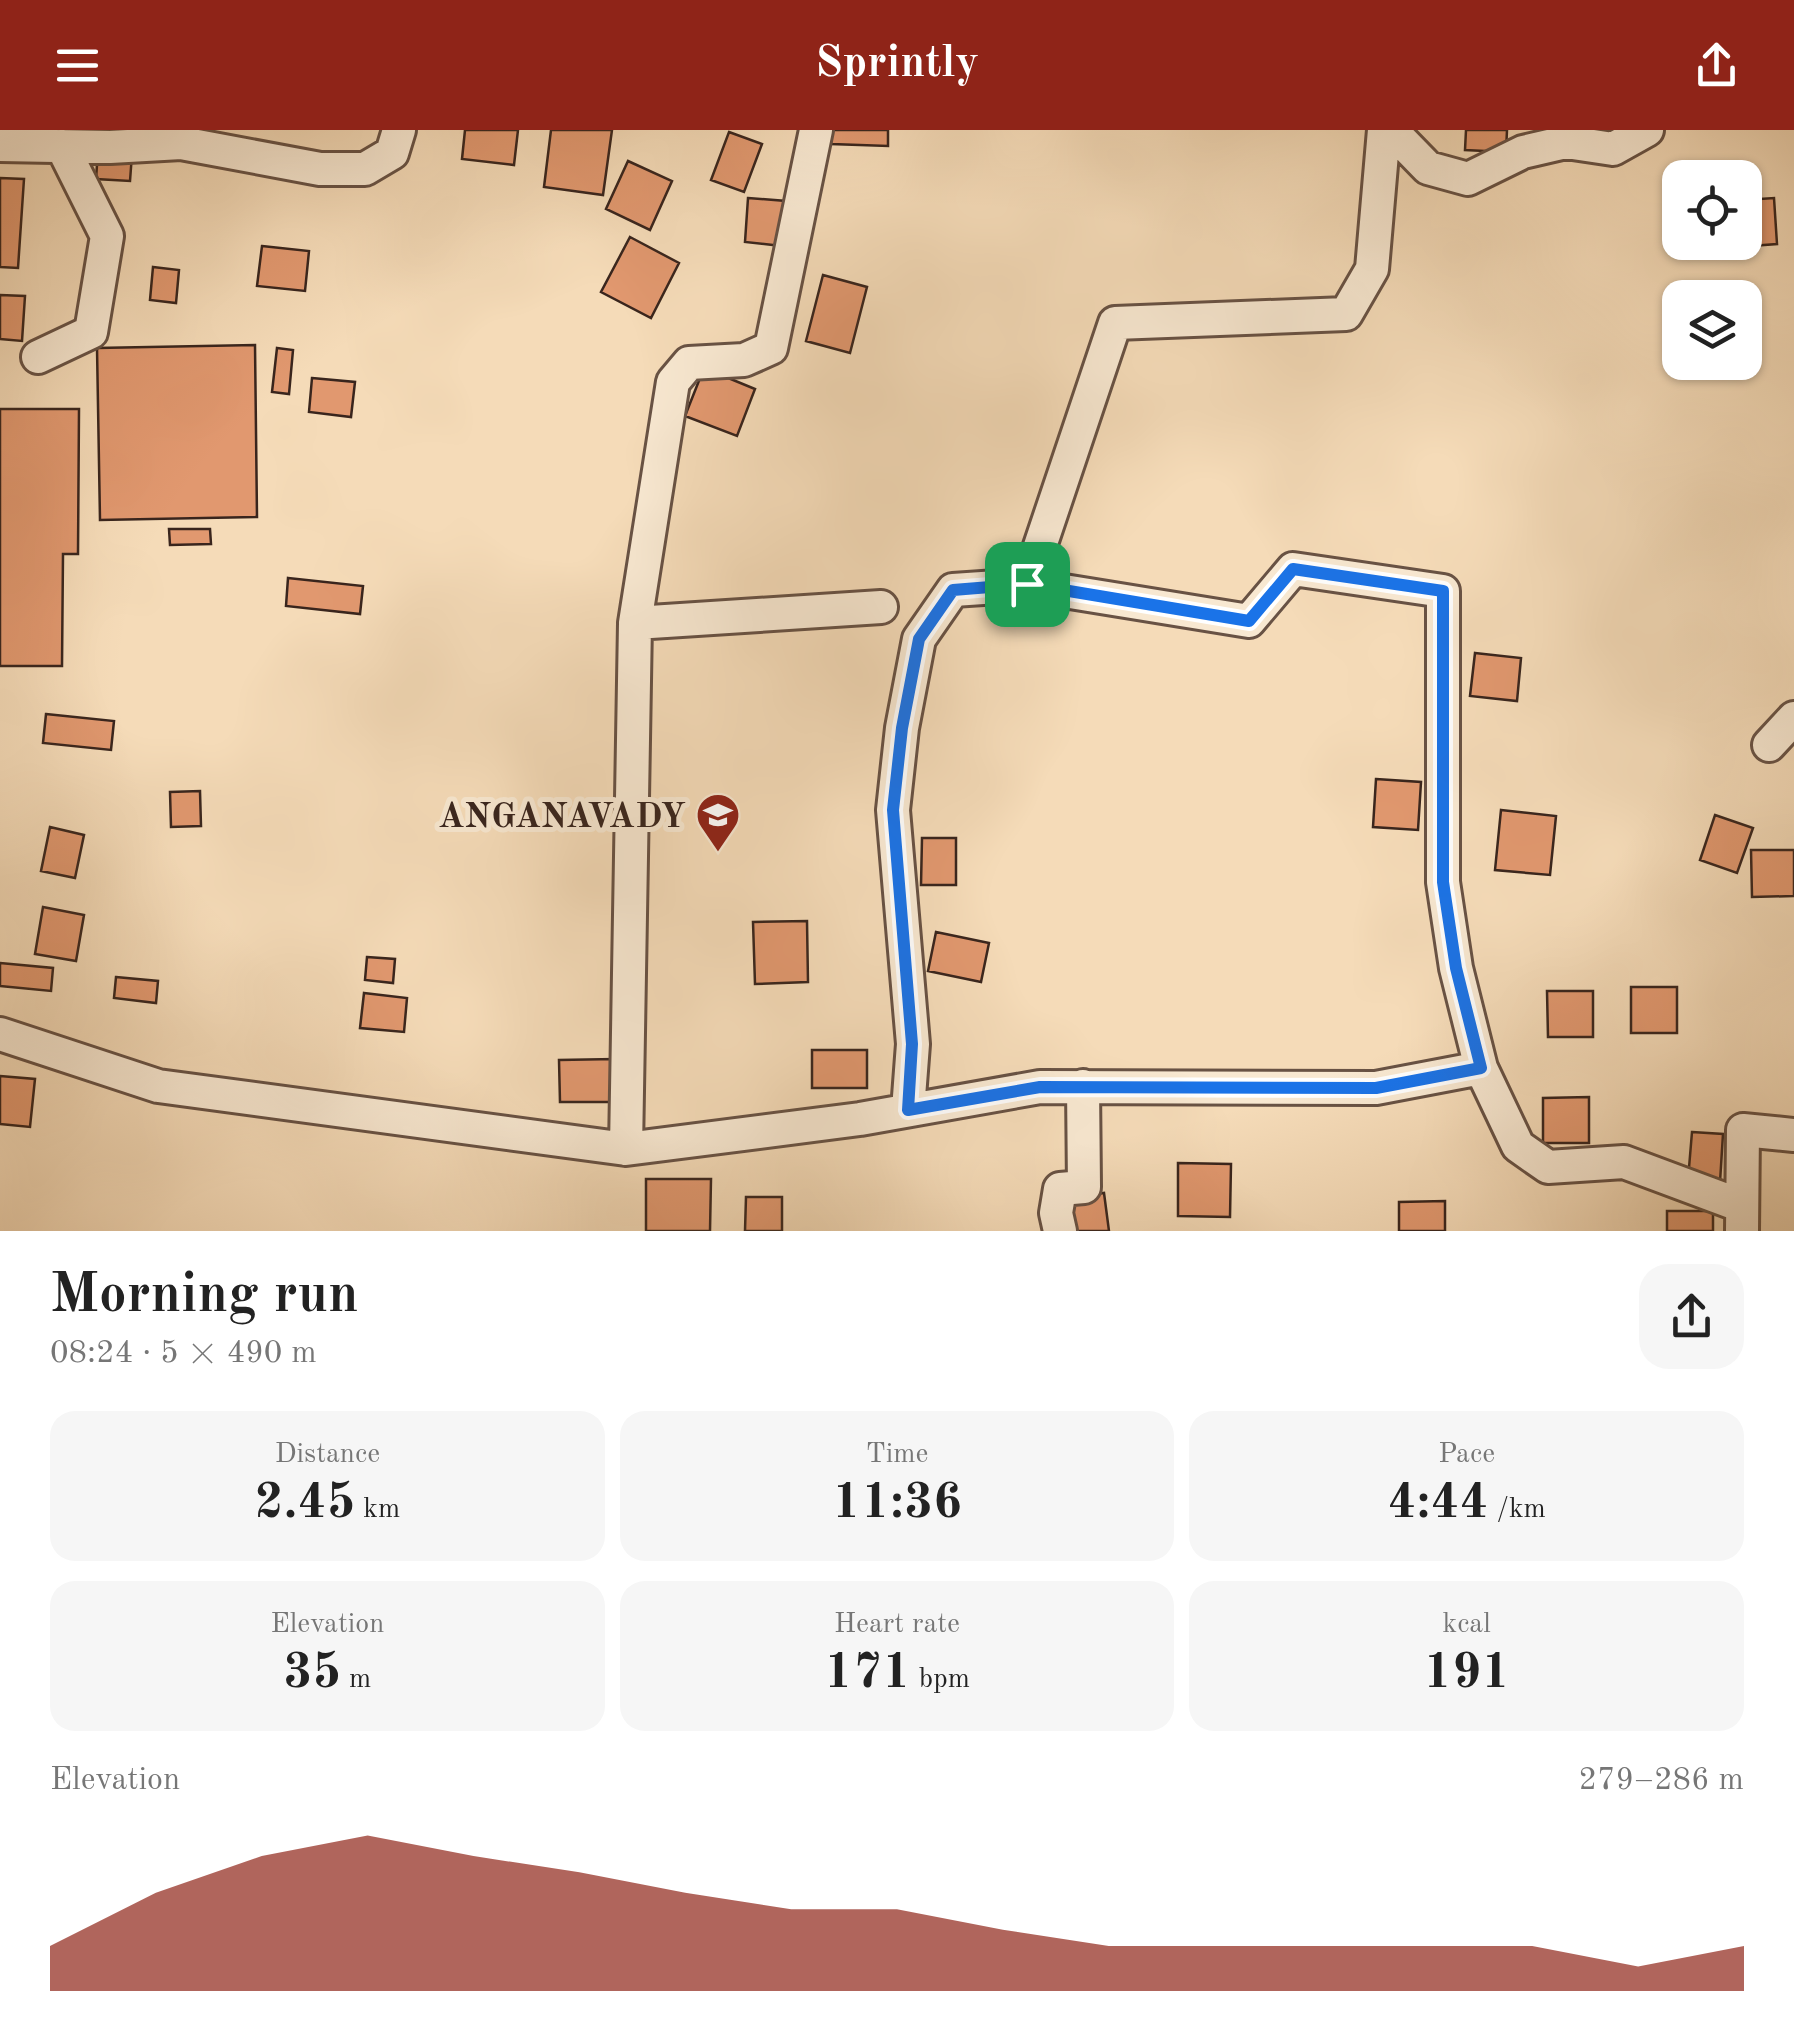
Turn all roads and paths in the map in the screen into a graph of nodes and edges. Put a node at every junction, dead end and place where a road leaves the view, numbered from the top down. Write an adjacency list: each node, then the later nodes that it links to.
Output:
1 (400, 130): 6 (street)
2 (816, 130): 10 (street)
3 (1388, 130): 4 (street); 8 (street)
4 (1647, 130)
5 (0, 145): 6 (street)
6 (62, 146): 7 (street)
7 (38, 357)
8 (1027, 584): 14 (street); 16 (street)
9 (881, 607): 10 (street)
10 (635, 623): 18 (street)
11 (1794, 718): 12 (street)
12 (1769, 745)
13 (0, 1034): 18 (street)
14 (1481, 1068): 15 (street); 19 (street)
15 (1083, 1086): 16 (street); 20 (street)
16 (908, 1110): 18 (street)
17 (1794, 1136): 19 (street)
18 (626, 1149)
19 (1742, 1218)
20 (1060, 1231)

